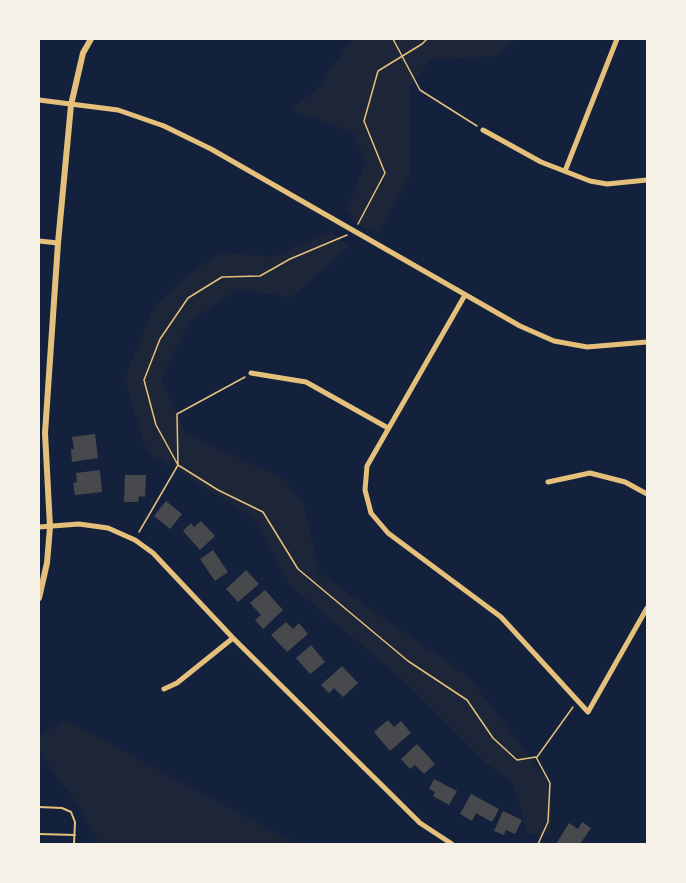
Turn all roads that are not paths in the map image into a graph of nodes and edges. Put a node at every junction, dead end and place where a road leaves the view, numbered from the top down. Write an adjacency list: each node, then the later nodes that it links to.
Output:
1 (91, 39): 4 (street)
2 (617, 39): 6 (street)
3 (39, 100): 4 (street)
4 (71, 105): 9 (street); 10 (street)
5 (483, 130): 6 (street)
6 (565, 171): 7 (street)
7 (647, 180)
8 (39, 241): 9 (street)
9 (58, 243): 17 (street)
10 (465, 295): 11 (street); 13 (street)
11 (647, 342)
12 (251, 373): 13 (street)
13 (388, 428): 19 (street)
14 (548, 482): 15 (street)
15 (647, 494)
16 (39, 527): 17 (street)
17 (50, 527): 18 (street); 20 (street)
18 (39, 598)
19 (647, 609)
20 (233, 638): 21 (street); 26 (street)
21 (164, 690)
22 (39, 807): 24 (lane)
23 (39, 834): 24 (lane)
24 (75, 834): 25 (lane)
25 (74, 844)
26 (452, 844)

